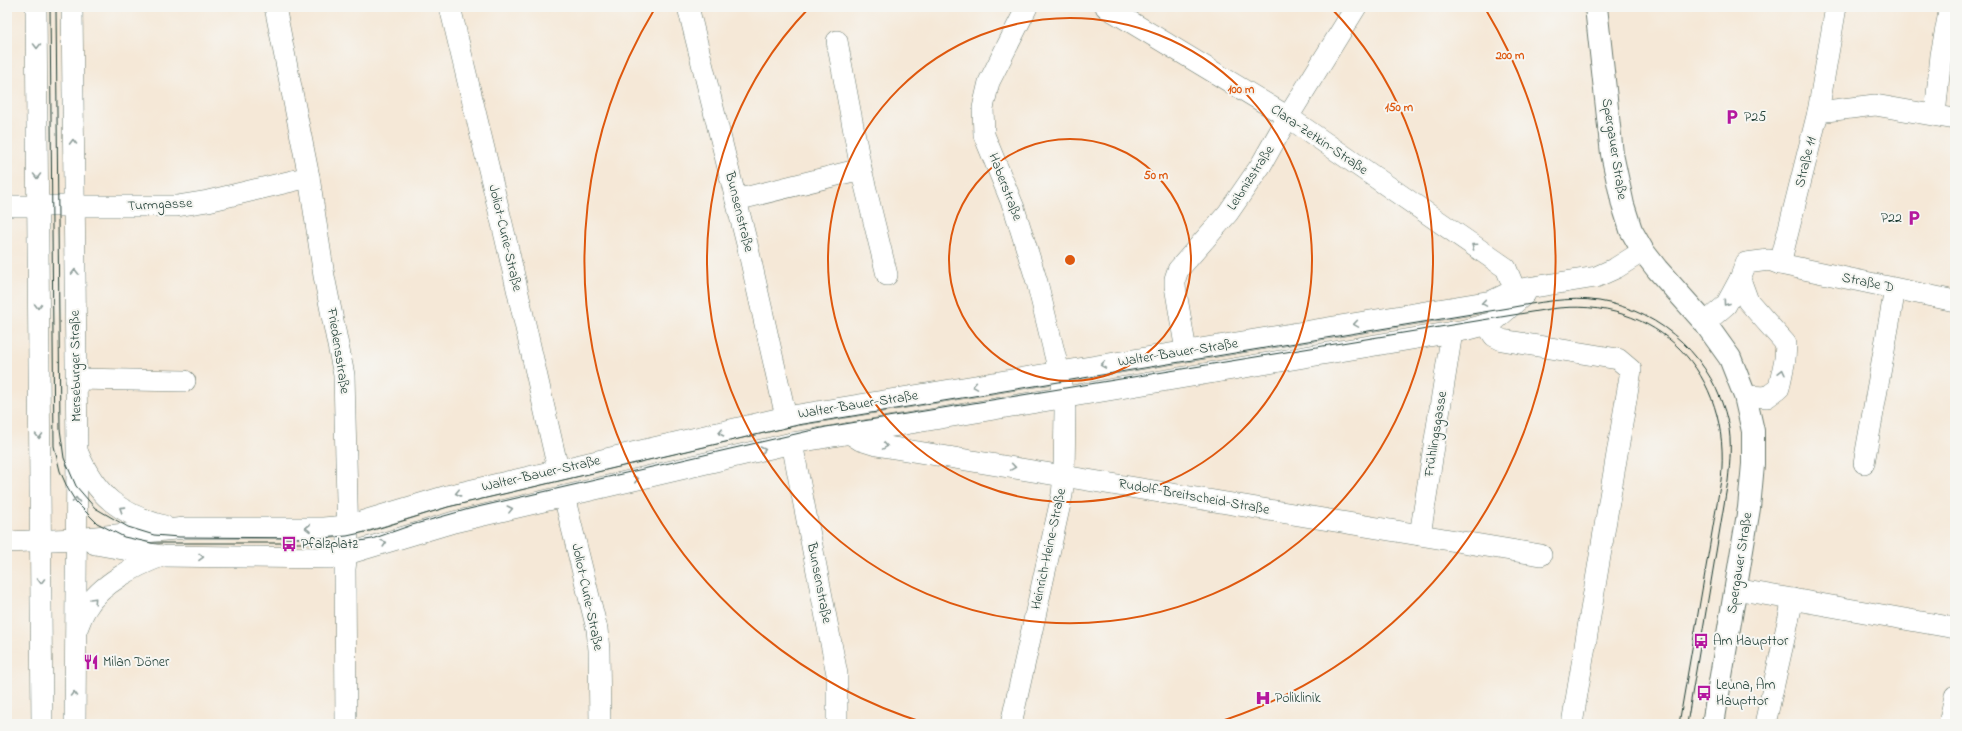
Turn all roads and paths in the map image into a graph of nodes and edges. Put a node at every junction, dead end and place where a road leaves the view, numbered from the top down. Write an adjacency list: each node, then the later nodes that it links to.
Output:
1 (36, 7): 20 (street, one-way to 20)
2 (72, 7): 21 (street, Merseburger Straße, one-way to 2)
3 (275, 7): 17 (street, Friedensstraße)
4 (450, 7): 43 (street, Joliot-Curie-Straße)
5 (688, 7): 18 (street, Bunsenstraße)
6 (1027, 7): 33 (street, Haberstraße)
7 (1106, 7): 15 (street, Clara-Zetkin-Straße)
8 (1356, 7): 15 (street, Leibnizstraße)
9 (1596, 7): 22 (main road, Spergauer Straße)
10 (1836, 7): 13 (street, Straße 11)
11 (1950, 7): 14 (street)
12 (837, 41): 16 (street)
13 (1818, 112): 14 (street); 23 (street, Straße 11)
14 (1945, 117)
15 (1288, 118): 26 (street, Clara-Zetkin-Straße, one-way to 15); 32 (street, Leibnizstraße)
16 (861, 169): 18 (street); 24 (street)
17 (310, 177): 21 (street, Turmgasse); 46 (street, Friedensstraße)
18 (736, 200): 38 (street, Bunsenstraße)
19 (7, 206): 20 (street, Turmgasse)
20 (38, 206): 21 (street, Turmgasse); 51 (street, one-way to 51)
21 (74, 206): 34 (street, Merseburger Straße, one-way to 21)
22 (1643, 251): 26 (street, Walter-Bauer-Straße); 29 (main road, Spergauer Straße)
23 (1780, 264): 25 (street); 27 (street, Straße D)
24 (887, 275)
25 (1740, 279): 29 (street, one-way to 29); 37 (street, one-way to 25)
26 (1525, 289): 30 (street, Walter-Bauer-Straße); 32 (street, Walter-Bauer-Straße, one-way to 32)
27 (1896, 289): 28 (street, Straße D); 42 (street)
28 (1955, 301)
29 (1705, 323): 37 (main road, Spergauer Straße)
30 (1486, 324): 31 (street, Walter-Bauer-Straße); 66 (street)
31 (1452, 332): 36 (street, Walter-Bauer-Straße); 48 (street, Frühlingsgasse)
32 (1186, 352): 33 (street, Walter-Bauer-Straße, one-way to 33)
33 (1060, 372): 36 (street, Heinrich-Heine-Straße); 38 (street, Walter-Bauer-Straße, one-way to 38)
34 (76, 379): 35 (street); 41 (street, Merseburger Straße)
35 (185, 381)
36 (1063, 398): 39 (street, Walter-Bauer-Straße); 44 (street, Heinrich-Heine-Straße)
37 (1746, 398): 55 (main road, Spergauer Straße)
38 (786, 417): 43 (street, Walter-Bauer-Straße, one-way to 43)
39 (848, 433): 40 (street, Walter-Bauer-Straße); 44 (street, Rudolf-Breitscheid-Straße, one-way to 44)
40 (792, 443): 45 (street, Walter-Bauer-Straße, one-way to 40); 64 (street, Bunsenstraße)
41 (77, 451): 47 (street, one-way to 41); 49 (street, Merseburger Straße, one-way to 41)
42 (1864, 463)
43 (558, 469): 46 (street, Walter-Bauer-Straße, one-way to 46)
44 (1064, 475): 48 (street, Rudolf-Breitscheid-Straße); 65 (street, Heinrich-Heine-Straße)
45 (564, 496): 52 (street, Walter-Bauer-Straße, one-way to 45); 63 (street, Joliot-Curie-Straße)
46 (347, 526): 47 (street, Walter-Bauer-Straße, one-way to 47); 52 (street, Friedensstraße)
47 (185, 528): 49 (street)
48 (1420, 535): 53 (street, Rudolf-Breitscheid-Straße)
49 (76, 539): 51 (street); 54 (street); 58 (street, Merseburger Straße)
50 (7, 542): 51 (street)
51 (40, 542): 60 (street, one-way to 60)
52 (347, 554): 54 (street, Walter-Bauer-Straße, one-way to 52); 62 (street, Friedensstraße)
53 (1541, 555)
54 (162, 556): 58 (street, one-way to 54)
55 (1735, 588): 56 (street); 67 (main road, Spergauer Straße)
56 (1793, 599): 57 (street); 68 (street)
57 (1955, 628)
58 (75, 633): 61 (street, Merseburger Straße, one-way to 58)
59 (1955, 696): 69 (street)
60 (42, 724)
61 (74, 724)
62 (346, 724)
63 (600, 724)
64 (837, 724)
65 (1011, 724)
66 (1572, 724)
67 (1712, 724)
68 (1765, 724)
69 (1949, 724)

